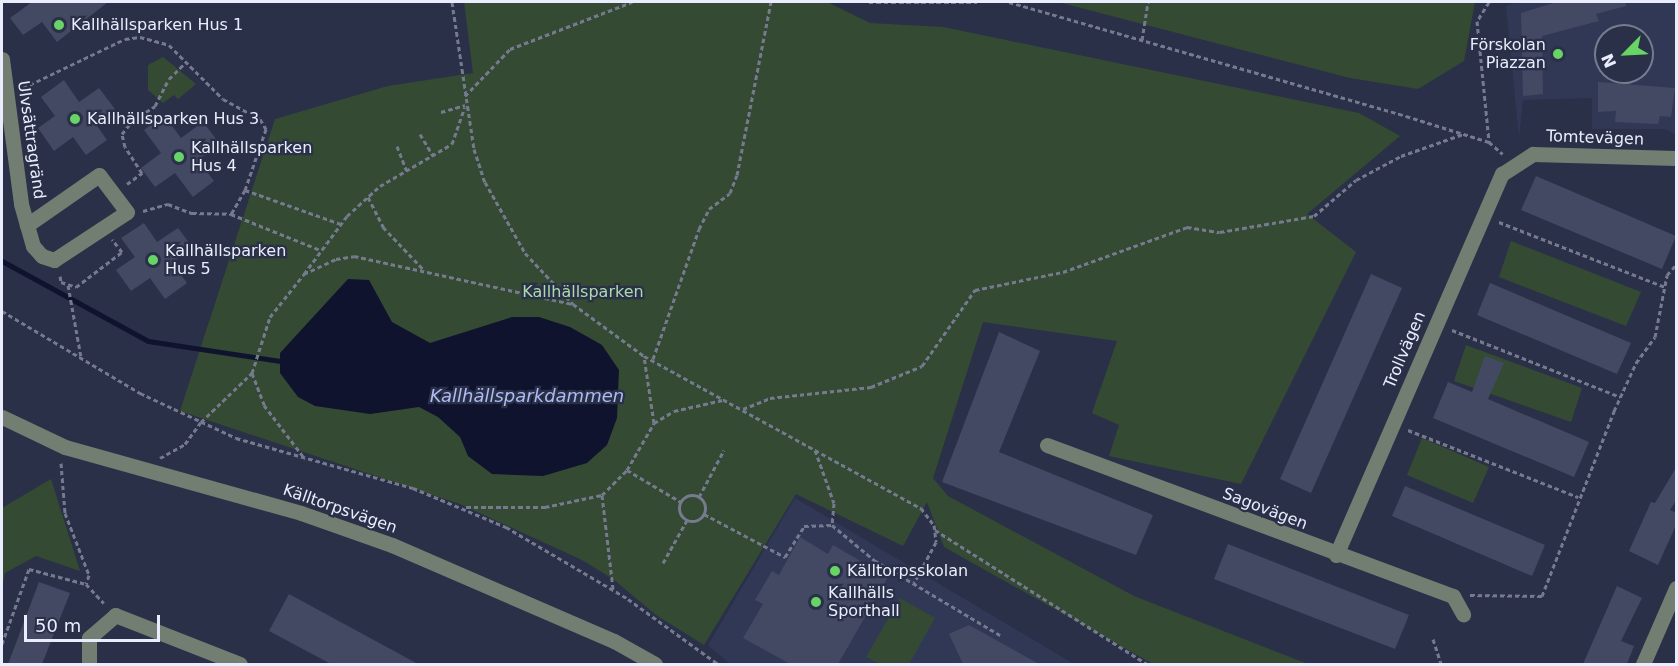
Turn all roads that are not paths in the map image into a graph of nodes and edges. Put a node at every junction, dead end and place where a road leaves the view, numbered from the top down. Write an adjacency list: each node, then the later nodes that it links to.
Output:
1 (2, 59): 4 (street, Ulvsättragränd)
2 (1677, 159): 3 (street, Tomtevägen)
3 (1514, 163): 7 (street, Trollvägen)
4 (27, 225): 4 (street, Ulvsättragränd)
5 (2, 417): 12 (street, Källtorpsvägen)
6 (1047, 445): 7 (street, Sagovägen)
7 (1336, 555): 9 (street, Sagovägen)
8 (1677, 588): 13 (street)
9 (1464, 614)
10 (89, 664): 11 (street)
11 (240, 664)
12 (655, 664)
13 (1643, 664)

